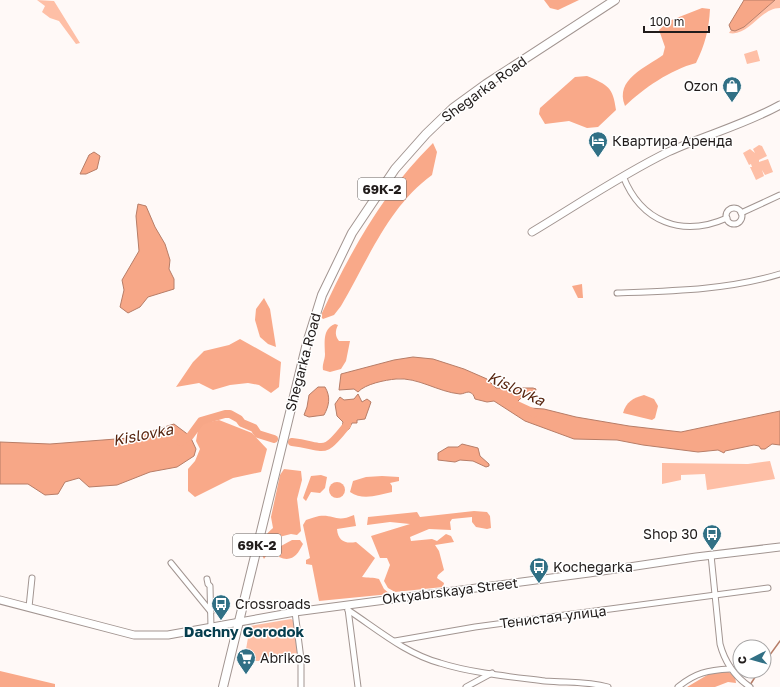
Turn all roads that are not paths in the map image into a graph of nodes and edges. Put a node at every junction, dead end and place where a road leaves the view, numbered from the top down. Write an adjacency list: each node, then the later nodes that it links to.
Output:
1 (615, 0): 22 (main road, Shegarka Road / 69К-2)
2 (780, 105): 3 (street)
3 (623, 176): 6 (street); 7 (street)
4 (780, 195): 5 (street)
5 (741, 213): 6 (street); 6 (street)
6 (727, 218)
7 (532, 232)
8 (780, 274): 9 (street)
9 (617, 293)
10 (780, 547): 11 (street, Oktyabrskaya Street)
11 (711, 555): 16 (street); 19 (street, Oktyabrskaya Street)
12 (171, 563): 20 (street)
13 (32, 578): 18 (street)
14 (207, 579): 20 (street)
15 (768, 588): 16 (street, Тенистая улица)
16 (715, 594): 24 (street, Тенистая улица); 25 (street)
17 (0, 600): 18 (street, Oktyabrskaya Street)
18 (29, 607): 23 (street, Oktyabrskaya Street)
19 (348, 607): 21 (street, Oktyabrskaya Street); 24 (street); 29 (street)
20 (211, 612): 23 (street)
21 (295, 612): 22 (street, Oktyabrskaya Street); 28 (street)
22 (239, 622): 23 (street, Oktyabrskaya Street); 27 (main road, 69К-2)
23 (211, 627)
24 (395, 641): 26 (street)
25 (730, 669): 32 (street); 33 (street)
26 (492, 673): 30 (street); 31 (street)
27 (223, 687)
28 (301, 687)
29 (358, 687)
30 (466, 687)
31 (608, 687)
32 (678, 687)
33 (750, 687)

